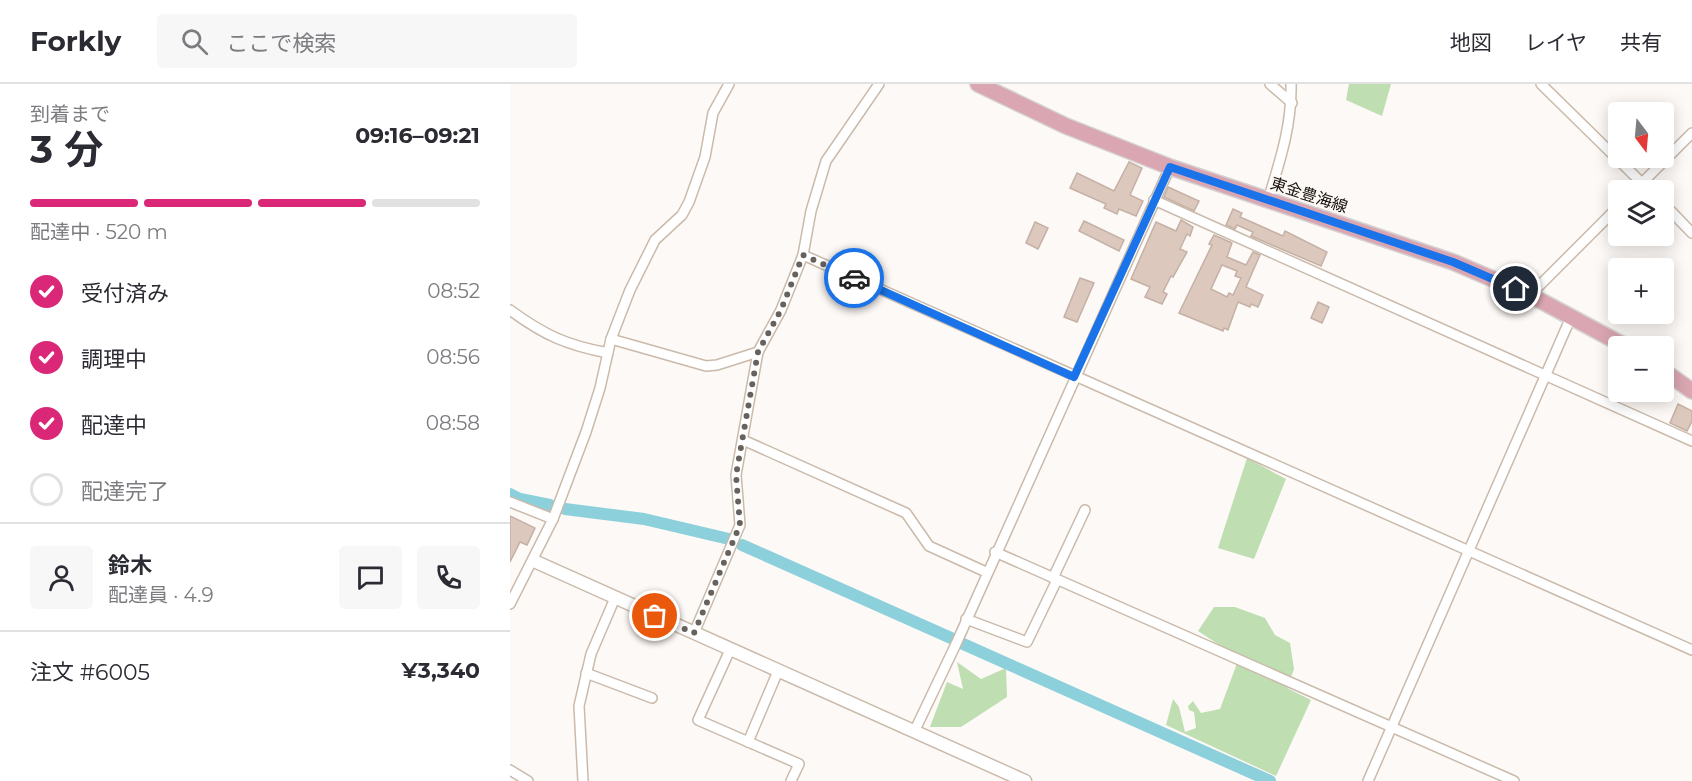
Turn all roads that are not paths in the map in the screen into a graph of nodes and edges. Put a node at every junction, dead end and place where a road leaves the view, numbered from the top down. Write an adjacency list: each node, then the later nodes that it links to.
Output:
1 (729, 84): 22 (street)
2 (879, 84): 17 (street)
3 (978, 84): 9 (main road, 東金豊海線)
4 (1270, 84): 7 (street)
5 (1291, 84): 7 (street)
6 (1542, 84): 10 (street)
7 (1292, 103): 13 (street)
8 (1692, 133): 11 (street)
9 (1170, 167): 12 (street); 13 (main road, 東金豊海線)
10 (1634, 180)
11 (1649, 180)
12 (1154, 200): 25 (street); 26 (street)
13 (1268, 200): 18 (main road, 東金豊海線)
14 (1674, 214): 16 (street)
15 (1608, 217): 18 (street)
16 (1692, 232)
17 (803, 255): 23 (street); 26 (street)
18 (1530, 295): 20 (main road, 東金豊海線)
19 (510, 310): 24 (street)
20 (1571, 317): 21 (main road, 東金豊海線); 25 (street)
21 (1608, 337)
22 (611, 339): 23 (street); 24 (street)
23 (758, 352): 29 (street)
24 (608, 353): 33 (street)
25 (1547, 376): 30 (street); 35 (street)
26 (1074, 377): 34 (street); 35 (street)
27 (1674, 378): 28 (main road)
28 (1692, 391)
29 (743, 440): 37 (street); 42 (street)
30 (1692, 441)
31 (510, 502): 33 (street)
32 (1085, 510): 38 (street)
33 (553, 519): 36 (street)
34 (995, 552): 37 (street); 38 (street)
35 (1470, 553): 44 (street); 48 (street)
36 (534, 561): 39 (street); 40 (street)
37 (986, 572): 41 (street)
38 (1055, 579): 41 (street); 48 (street)
39 (615, 598): 42 (street); 46 (street)
40 (510, 604)
41 (966, 619): 49 (street)
42 (694, 633): 43 (street)
43 (730, 650): 45 (street); 50 (street)
44 (1692, 650)
45 (778, 671): 49 (street); 50 (street)
46 (586, 673): 47 (street); 53 (street)
47 (652, 698)
48 (1392, 729): 56 (street); 57 (street)
49 (914, 732): 55 (street)
50 (748, 742): 54 (street)
51 (510, 770): 52 (street)
52 (528, 781)
53 (583, 781)
54 (791, 781)
55 (1025, 781)
56 (1368, 781)
57 (1514, 781)

